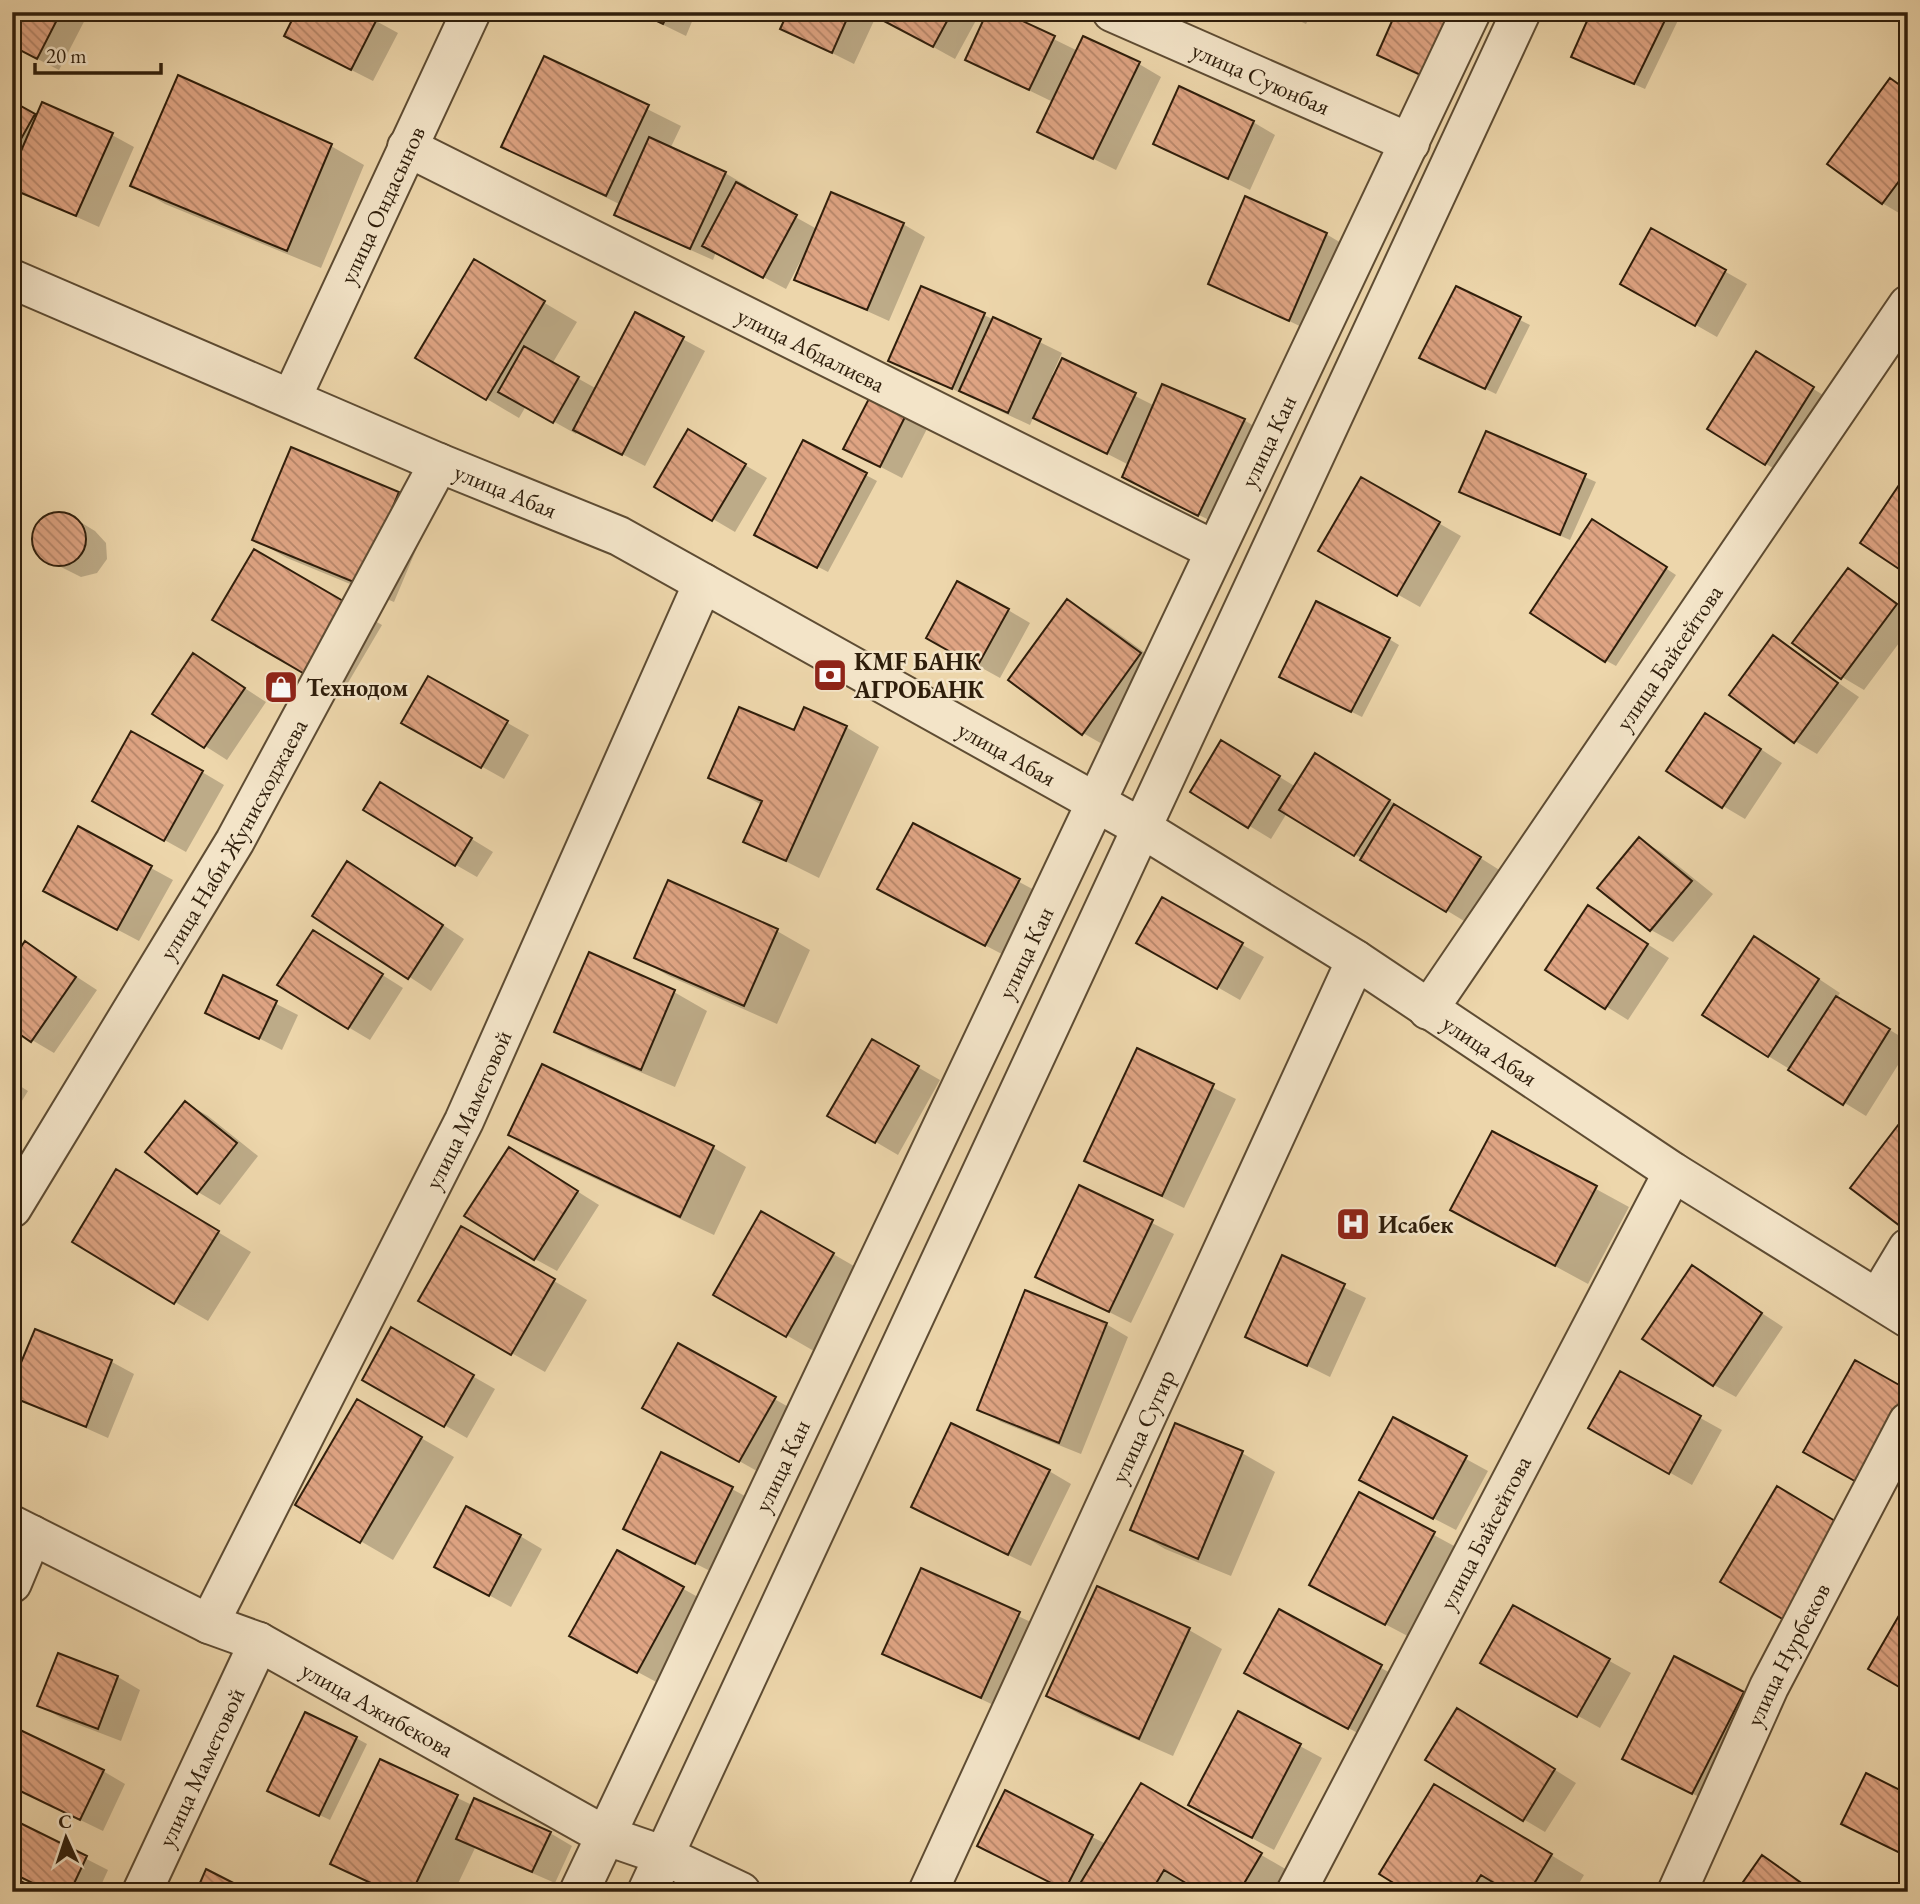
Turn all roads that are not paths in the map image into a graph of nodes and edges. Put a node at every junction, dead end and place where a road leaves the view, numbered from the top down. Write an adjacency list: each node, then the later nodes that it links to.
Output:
1 (471, 12): 6 (street, улица Ондасынов)
2 (1112, 12): 5 (street, улица Суюнбая)
3 (1471, 12): 5 (street, улица Кан)
4 (1521, 12): 14 (street, улица Кан)
5 (1410, 143): 11 (street, улица Кан)
6 (407, 147): 9 (street, улица Ондасынов); 11 (street, улица Абдалиева)
7 (12, 279): 9 (street, улица Абая)
8 (1908, 305): 16 (street, улица Байсейтова)
9 (292, 397): 10 (street, улица Абая)
10 (439, 463): 12 (street, улица Абая); 18 (street, улица Наби Жунисходжаева)
11 (1214, 550): 13 (street, улица Кан)
12 (704, 583): 13 (street, улица Абая); 24 (street, улица Маметовой)
13 (1096, 801): 14 (street, улица Абая); 26 (street, улица Кан)
14 (1140, 827): 15 (street, улица Абая); 27 (street, улица Кан)
15 (1356, 960): 16 (street, улица Абая); 32 (street, улица Сугир)
16 (1428, 1010): 17 (street, улица Абая)
17 (1673, 1172): 20 (street, улица Абая); 33 (street, улица Байсейтова)
18 (12, 1208)
19 (1908, 1248): 20 (street)
20 (1893, 1308)
21 (1908, 1422): 34 (street, улица Нурбеков)
22 (22, 1530): 23 (street); 24 (street, улица Ажибекова)
23 (12, 1583)
24 (209, 1624): 25 (street, улица Ажибекова)
25 (259, 1642): 26 (street, улица Ажибекова); 28 (street, улица Маметовой)
26 (604, 1835): 27 (street, улица Ажибекова); 29 (street, улица Кан)
27 (665, 1856): 30 (street, улица Кан); 31 (street, улица Ажибекова)
28 (142, 1892)
29 (579, 1892)
30 (647, 1892)
31 (741, 1892)
32 (928, 1892)
33 (1296, 1892)
34 (1677, 1892)

